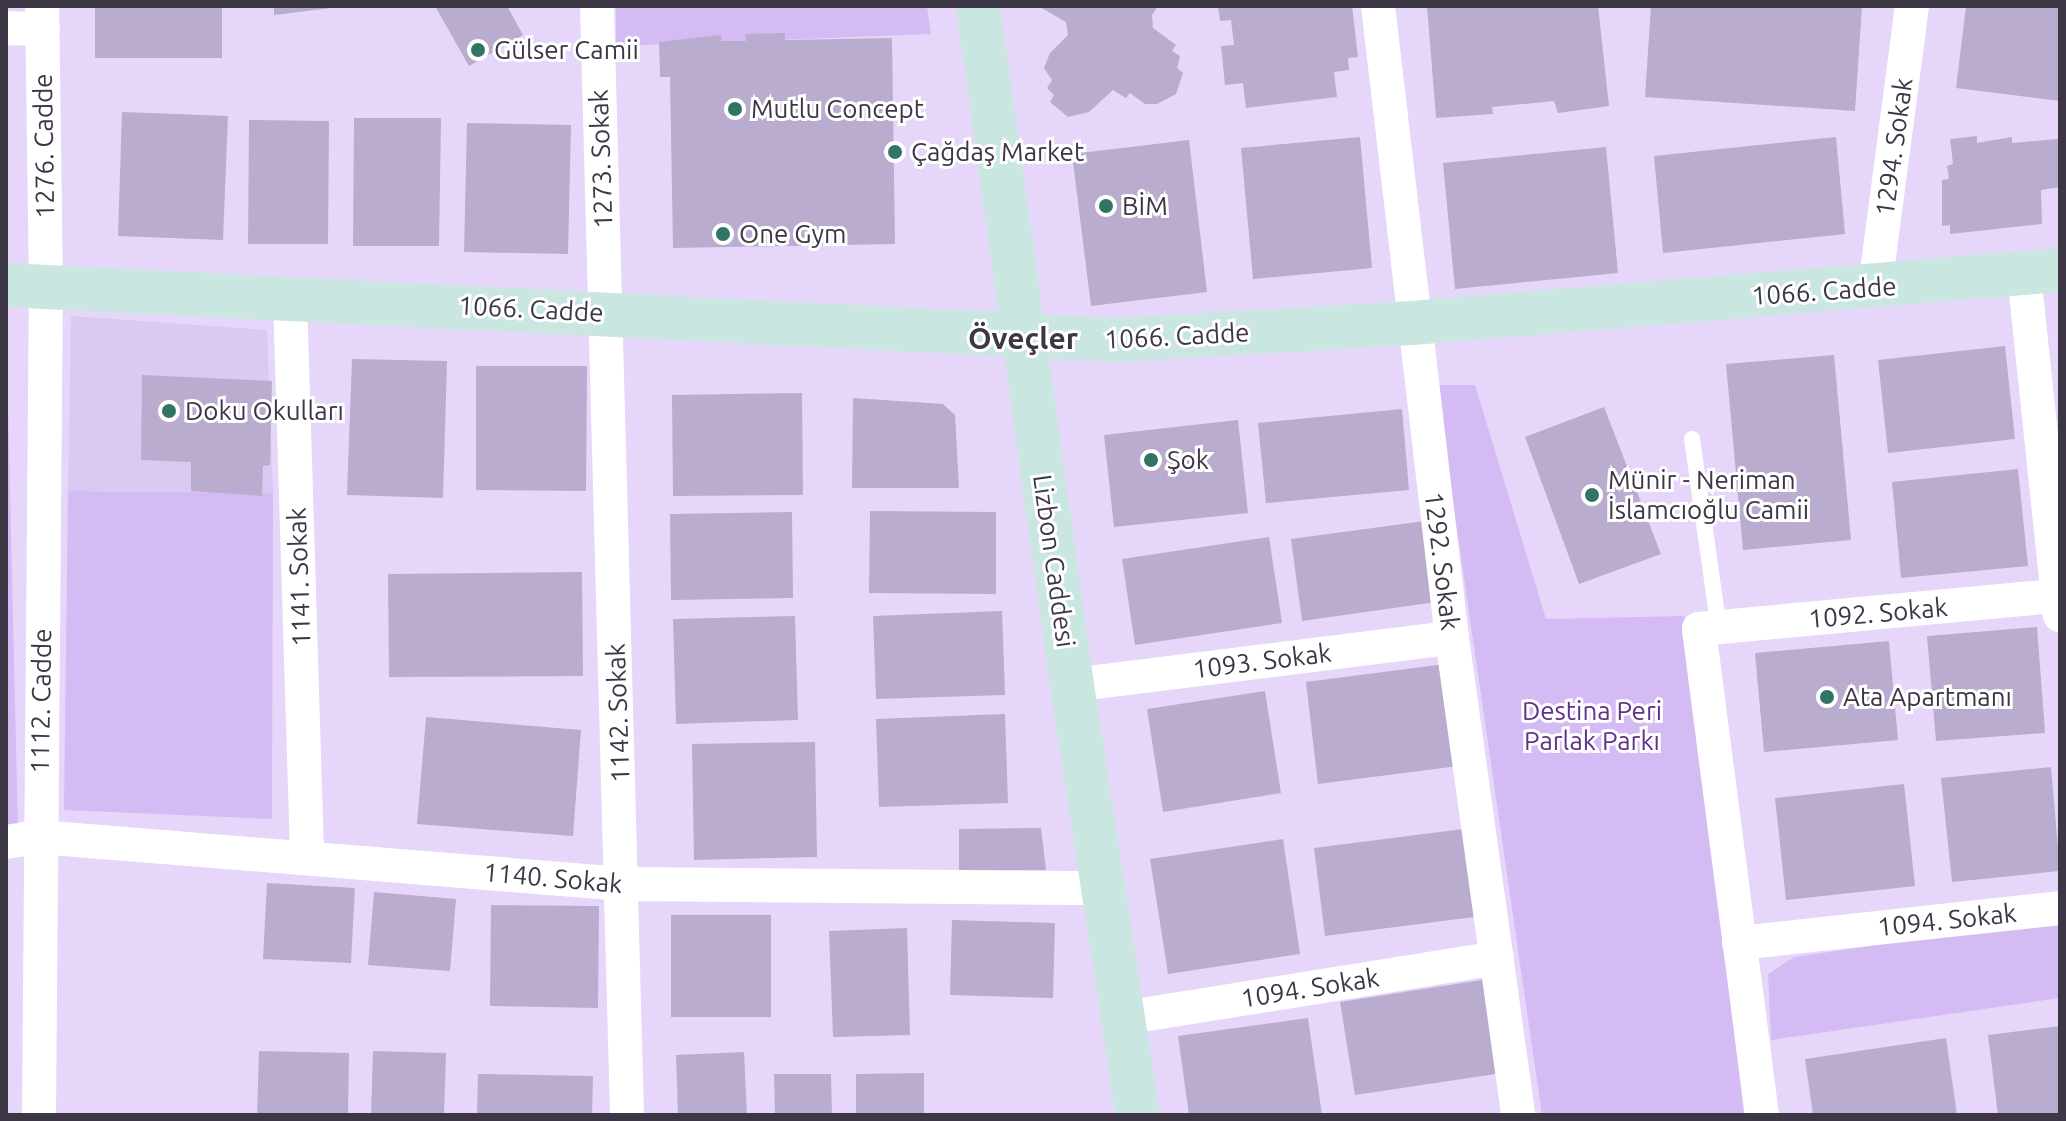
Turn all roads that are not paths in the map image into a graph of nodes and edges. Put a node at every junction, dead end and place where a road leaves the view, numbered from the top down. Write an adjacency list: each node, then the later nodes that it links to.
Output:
1 (597, 6): 11 (street, 1273. Sokak)
2 (978, 6): 13 (street, Lizbon Caddesi)
3 (1378, 6): 12 (street, 1292. Sokak)
4 (1912, 6): 9 (street, 1294. Sokak)
5 (42, 18): 6 (street); 8 (street, 1276. Cadde)
6 (6, 28)
7 (2042, 272): 9 (street, 1066. Cadde); 15 (street)
8 (26, 286): 10 (street, 1066. Cadde); 19 (street, 1112. Cadde)
9 (1875, 287): 12 (street, 1066. Cadde)
10 (290, 298): 11 (street, 1066. Cadde); 21 (street, 1141. Sokak)
11 (606, 312): 13 (street, 1066. Cadde); 22 (street, 1142. Sokak)
12 (1412, 323): 13 (street, 1066. Cadde); 17 (street, 1292. Sokak)
13 (1023, 338): 18 (street, Lizbon Caddesi)
14 (1692, 439): 16 (lane)
15 (2059, 605): 16 (street, 1092. Sokak)
16 (1709, 629): 25 (street)
17 (1452, 638): 18 (street, 1093. Sokak); 26 (street, 1292. Sokak)
18 (1072, 685): 23 (street, Lizbon Caddesi)
19 (39, 837): 20 (street, 1140. Sokak); 21 (street, 1140. Sokak); 28 (street, 1112. Cadde)
20 (6, 842)
21 (307, 856): 22 (street, 1140. Sokak)
22 (623, 884): 23 (street, 1140. Sokak); 29 (street, 1142. Sokak)
23 (1102, 888): 27 (street, Lizbon Caddesi)
24 (2060, 908): 25 (street, 1094. Sokak)
25 (1739, 943): 32 (street)
26 (1497, 958): 27 (street, 1094. Sokak); 31 (street, 1292. Sokak)
27 (1123, 1018): 30 (street, Lizbon Caddesi)
28 (39, 1115)
29 (627, 1115)
30 (1138, 1115)
31 (1518, 1115)
32 (1762, 1115)

